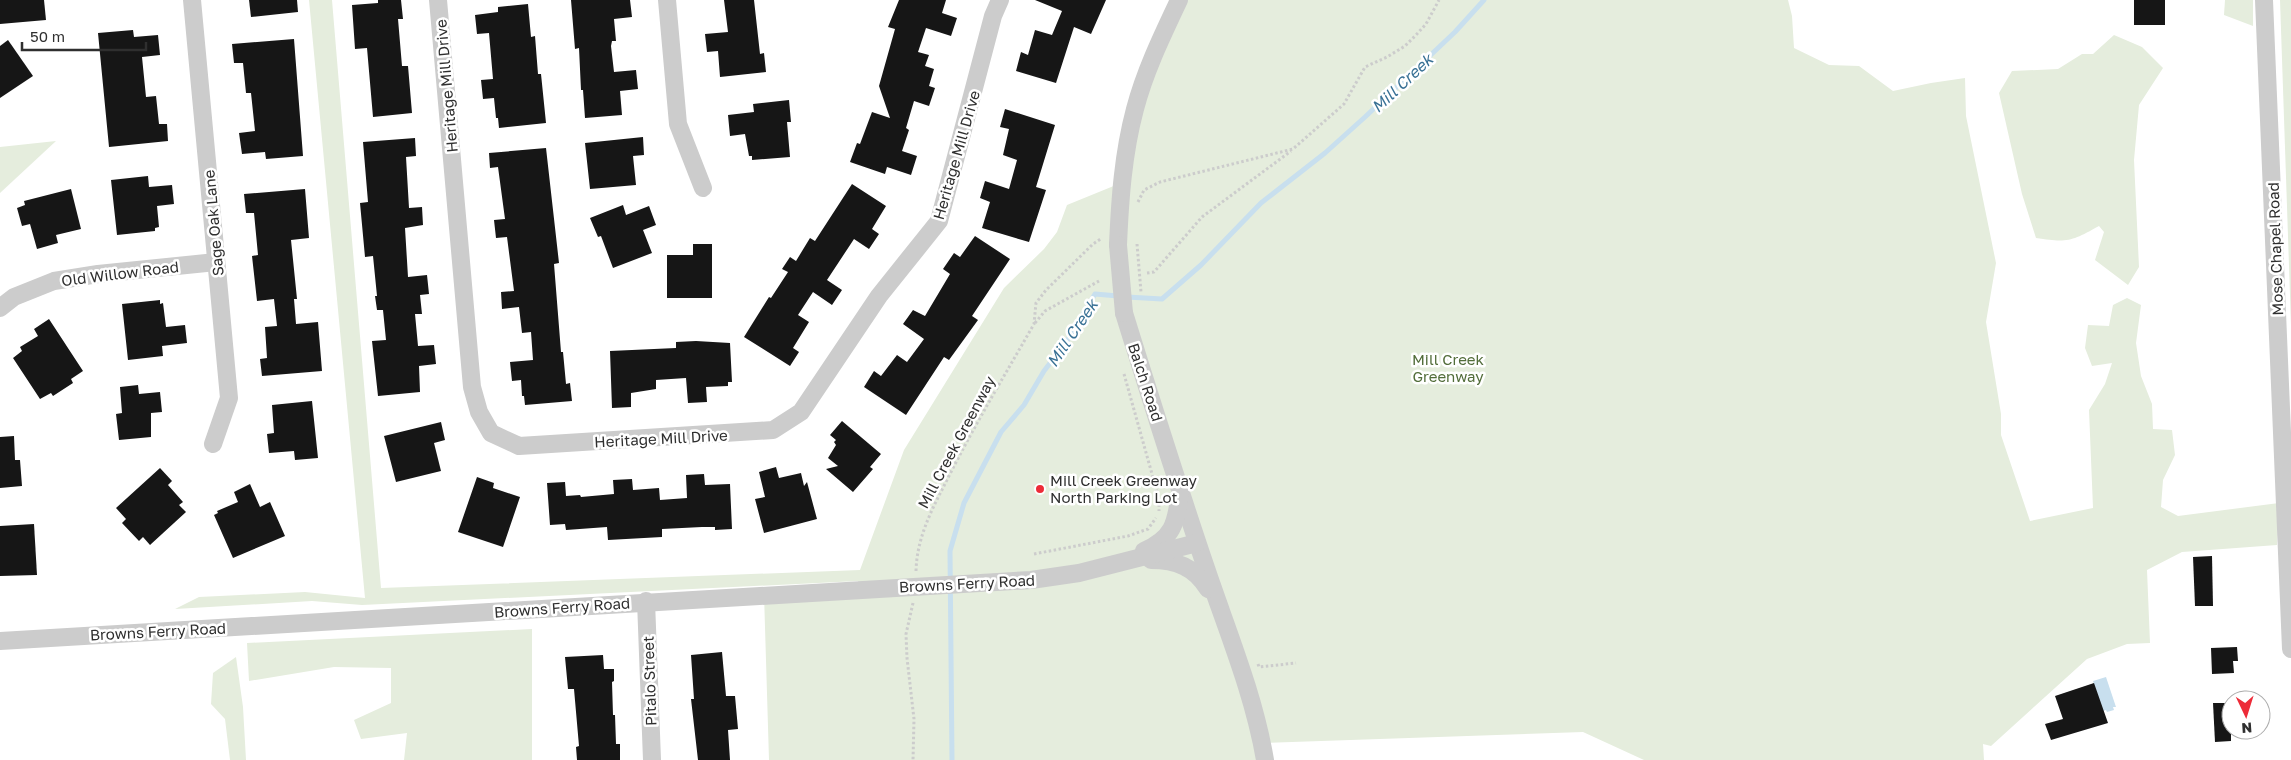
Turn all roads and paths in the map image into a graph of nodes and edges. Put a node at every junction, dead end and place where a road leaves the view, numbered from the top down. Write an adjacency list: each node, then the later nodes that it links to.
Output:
1 (192, 0): 13 (street, Sage Oak Lane)
2 (438, 0): 4 (street, Heritage Mill Drive)
3 (667, 0): 9 (street)
4 (1000, 0)
5 (1179, 0): 12 (street, Balch Road)
6 (1439, 0): 8 (path)
7 (2264, 0): 30 (street, Mose Chapel Road)
8 (1293, 149): 10 (path); 14 (path)
9 (703, 188)
10 (1138, 211)
11 (1137, 236): 16 (path, bridge)
12 (1111, 241): 18 (path, Mill Creek Greenway); 21 (street, Balch Road, bridge)
13 (216, 262): 17 (street, Old Willow Road); 20 (street, Sage Oak Lane)
14 (1147, 273)
15 (1099, 281): 18 (path, Mill Creek Greenway)
16 (1141, 297)
17 (0, 308)
18 (1034, 324): 25 (path, Mill Creek Greenway)
19 (1121, 366): 23 (path)
20 (213, 444)
21 (1181, 490): 22 (street, Balch Road); 24 (street, Browns Ferry Road)
22 (1197, 543): 24 (street, Browns Ferry Road); 28 (street, Balch Road)
23 (1034, 554)
24 (1123, 561): 25 (street, Browns Ferry Road); 28 (street, Browns Ferry Road)
25 (923, 581): 27 (street, Browns Ferry Road)
26 (914, 596): 34 (path)
27 (646, 601): 29 (street, Browns Ferry Road); 33 (street, Pitalo Street)
28 (1219, 607): 35 (street, Balch Road)
29 (0, 640)
30 (2291, 649)
31 (1256, 658): 32 (path)
32 (1296, 663)
33 (652, 760)
34 (913, 760)
35 (1265, 760)

